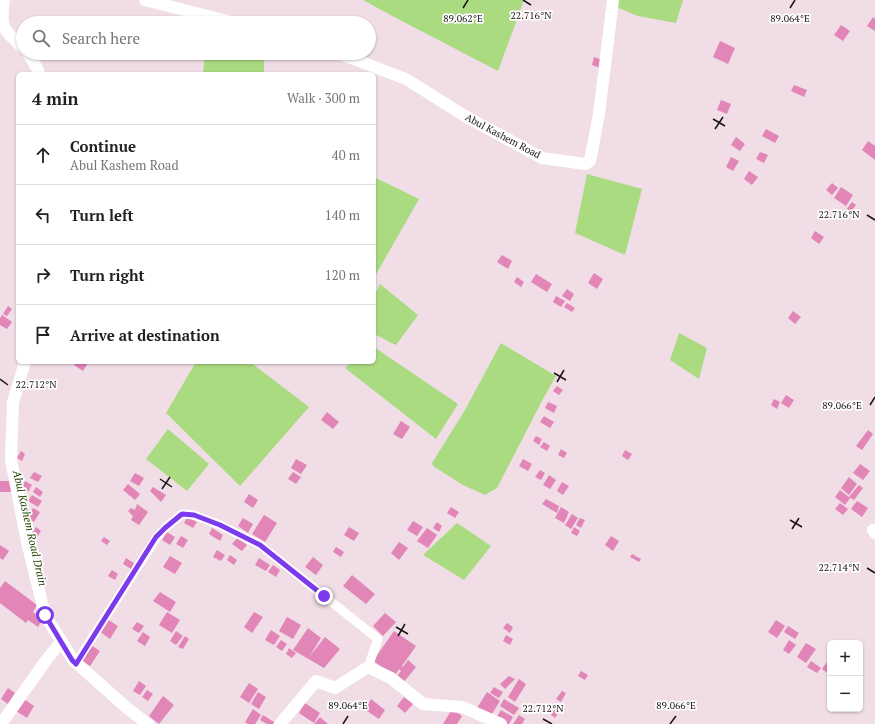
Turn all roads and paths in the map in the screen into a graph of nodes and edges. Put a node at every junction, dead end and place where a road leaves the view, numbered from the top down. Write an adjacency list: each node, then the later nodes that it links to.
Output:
1 (4, 0): 5 (street)
2 (146, 0): 4 (street)
3 (613, 0): 7 (street, Abul Kashem Road)
4 (208, 16)
5 (16, 41)
6 (32, 60): 8 (street)
7 (356, 60)
8 (38, 72)
9 (24, 364): 10 (street)
10 (61, 642): 11 (street); 13 (street)
11 (76, 664): 12 (street); 14 (street)
12 (368, 667): 15 (street); 16 (street)
13 (1, 724)
14 (148, 724)
15 (280, 724)
16 (501, 724)

